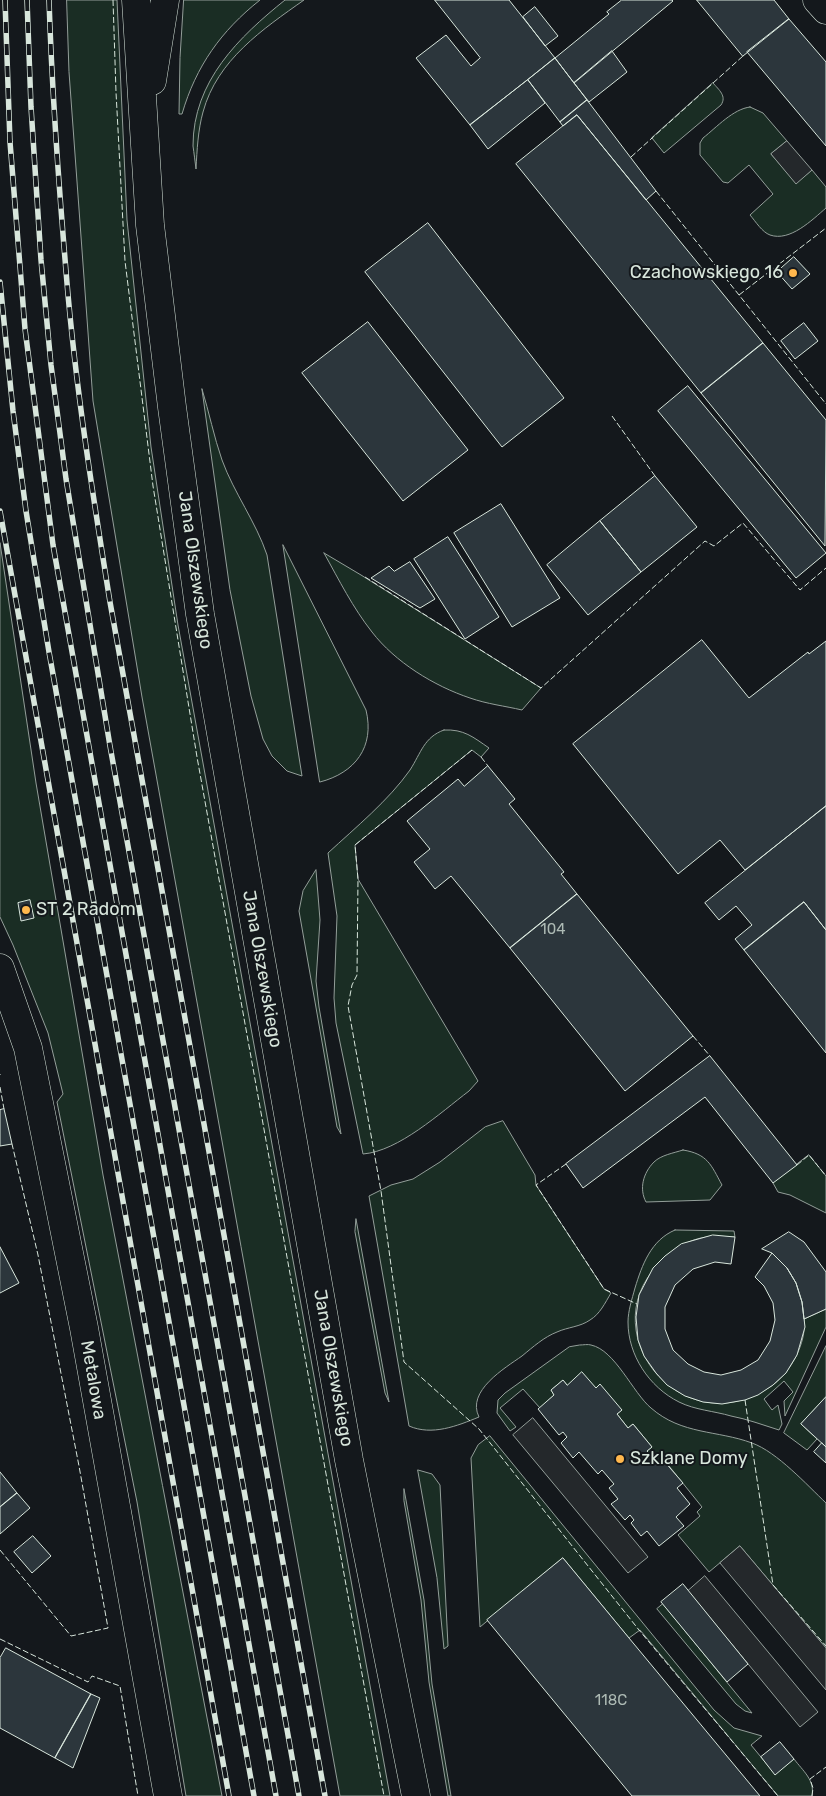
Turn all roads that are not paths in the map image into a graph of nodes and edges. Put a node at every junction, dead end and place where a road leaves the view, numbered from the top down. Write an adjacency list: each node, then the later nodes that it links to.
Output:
1 (136, 0): 5 (main road, Jana Olszewskiego)
2 (165, 0): 5 (main road, Jana Olszewskiego)
3 (818, 0): 4 (main road)
4 (826, 10)
5 (144, 137): 8 (main road, Jana Olszewskiego)
6 (0, 968): 7 (main road, Metalowa)
7 (168, 1796)
8 (416, 1796)

